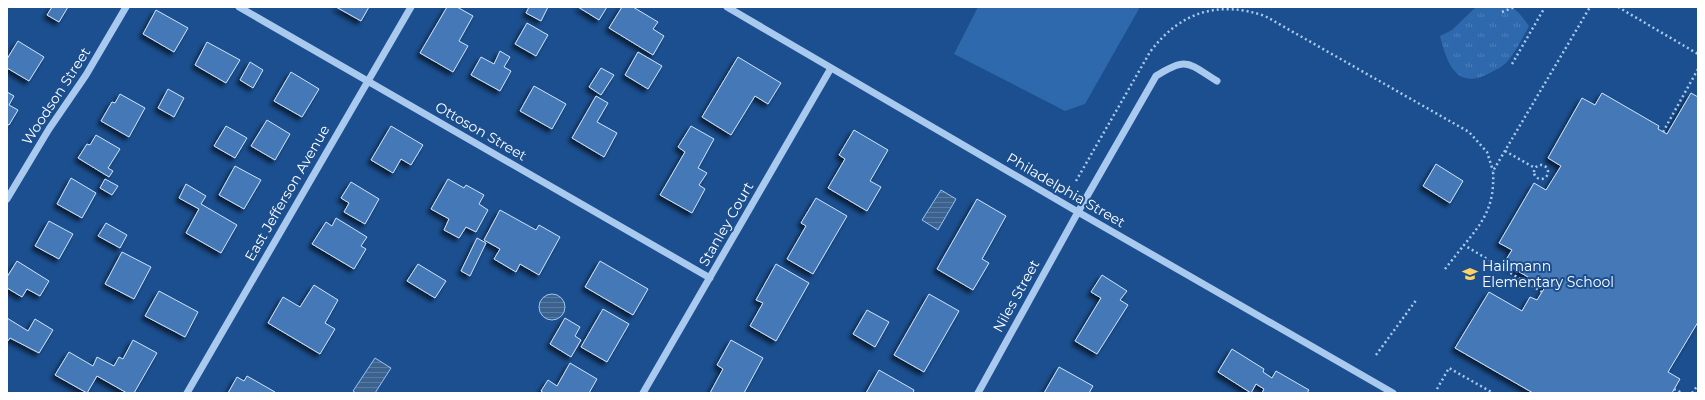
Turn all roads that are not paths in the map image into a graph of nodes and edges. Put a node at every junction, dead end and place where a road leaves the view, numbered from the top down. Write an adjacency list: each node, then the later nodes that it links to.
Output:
1 (126, 7): 8 (street, Woodson Street)
2 (239, 7): 6 (street, Ottoson Street)
3 (411, 7): 6 (street, East Jefferson Avenue)
4 (727, 7): 5 (street, Philadelphia Street)
5 (831, 68): 9 (street, Philadelphia Street); 10 (street, Stanley Court)
6 (368, 80): 10 (street, Ottoson Street); 12 (street, East Jefferson Avenue)
7 (1217, 81): 9 (street, Niles Street)
8 (7, 199)
9 (1078, 212): 11 (street, Philadelphia Street); 14 (street, Niles Street)
10 (710, 278): 13 (street, Stanley Court)
11 (1384, 391): 15 (street, Philadelphia Street)
12 (187, 393)
13 (643, 393)
14 (978, 393)
15 (1393, 393)

